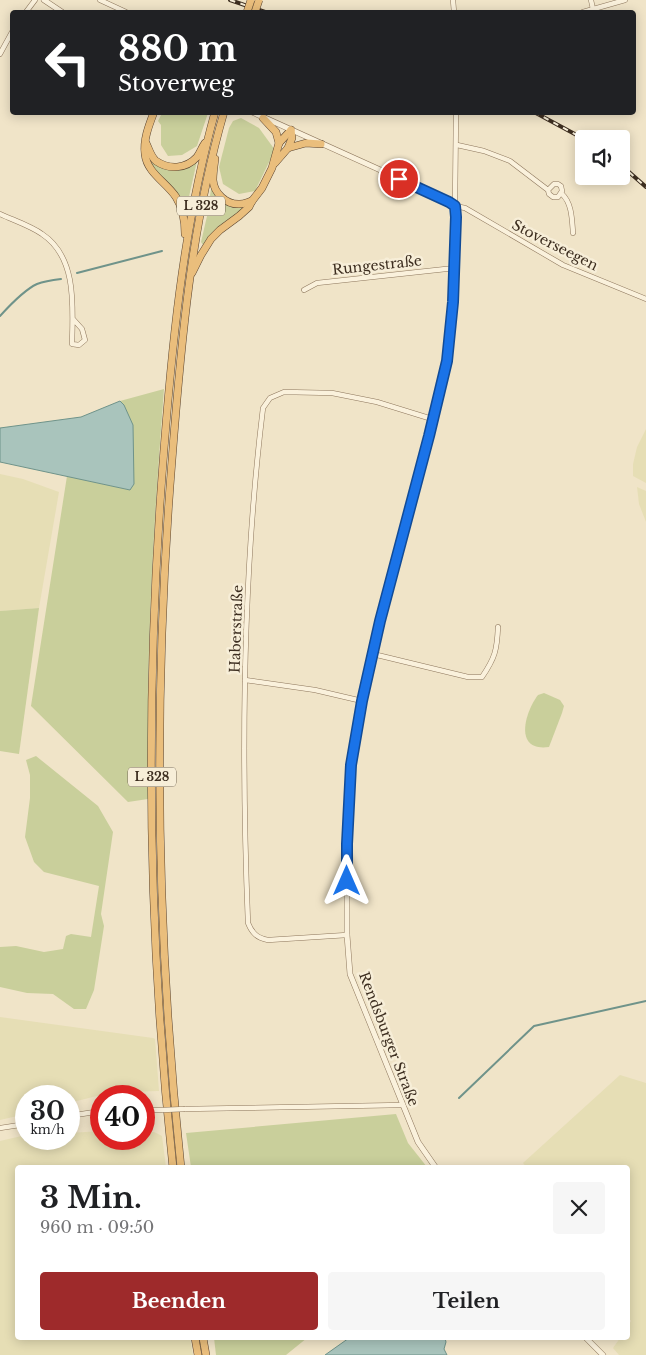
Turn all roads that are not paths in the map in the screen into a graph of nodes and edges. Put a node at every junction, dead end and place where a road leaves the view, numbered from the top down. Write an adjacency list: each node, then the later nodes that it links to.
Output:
1 (44, 0): 6 (street)
2 (100, 0): 7 (street)
3 (591, 0): 5 (street)
4 (625, 0): 5 (street)
5 (593, 9): 8 (street)
6 (59, 10)
7 (122, 10)
8 (590, 10)
9 (10, 36): 10 (street)
10 (0, 54)
11 (153, 115): 20 (highway)
12 (214, 115): 19 (highway, L 328)
13 (223, 115): 18 (highway, L 328)
14 (258, 115): 16 (street)
15 (456, 115): 23 (street, Rendsburger Straße)
16 (263, 118): 17 (street); 21 (highway)
17 (292, 130): 21 (highway); 22 (street); 24 (highway)
18 (218, 132): 28 (highway); 34 (highway, L 328)
19 (209, 135): 20 (highway); 32 (highway, L 328)
20 (145, 141): 32 (highway)
21 (279, 143): 25 (highway)
22 (322, 144): 24 (highway); 29 (street)
23 (456, 145): 26 (street); 29 (street, Rendsburger Straße)
24 (288, 148): 25 (highway)
25 (272, 168): 28 (highway)
26 (548, 190): 27 (street); 27 (street)
27 (562, 194): 31 (street)
28 (252, 201): 34 (highway)
29 (455, 206): 33 (street, Rendsburger Straße); 36 (street, Stoverseegen)
30 (0, 214): 37 (street)
31 (573, 232)
32 (183, 267): 48 (highway, L 328)
33 (454, 268): 35 (street, Rungestraße); 38 (street, Rendsburger Straße)
34 (189, 281): 49 (highway, L 328)
35 (304, 290)
36 (646, 300)
37 (73, 319): 37 (street)
38 (432, 419): 40 (street, Rendsburger Straße); 41 (street, Haberstraße)
39 (498, 627): 40 (street)
40 (373, 654): 42 (street, Rendsburger Straße)
41 (245, 680): 42 (street); 43 (street, Haberstraße)
42 (362, 701): 43 (street, Rendsburger Straße)
43 (347, 935): 44 (street, Rendsburger Straße)
44 (402, 1105): 45 (street, bridge); 50 (street, Rendsburger Straße)
45 (155, 1110)
46 (15, 1126): 47 (street)
47 (0, 1128)
48 (173, 1165)
49 (181, 1165)
50 (434, 1165)
51 (195, 1340): 54 (highway)
52 (203, 1340): 55 (highway)
53 (588, 1340): 56 (street)
54 (198, 1355)
55 (206, 1355)
56 (603, 1355)

